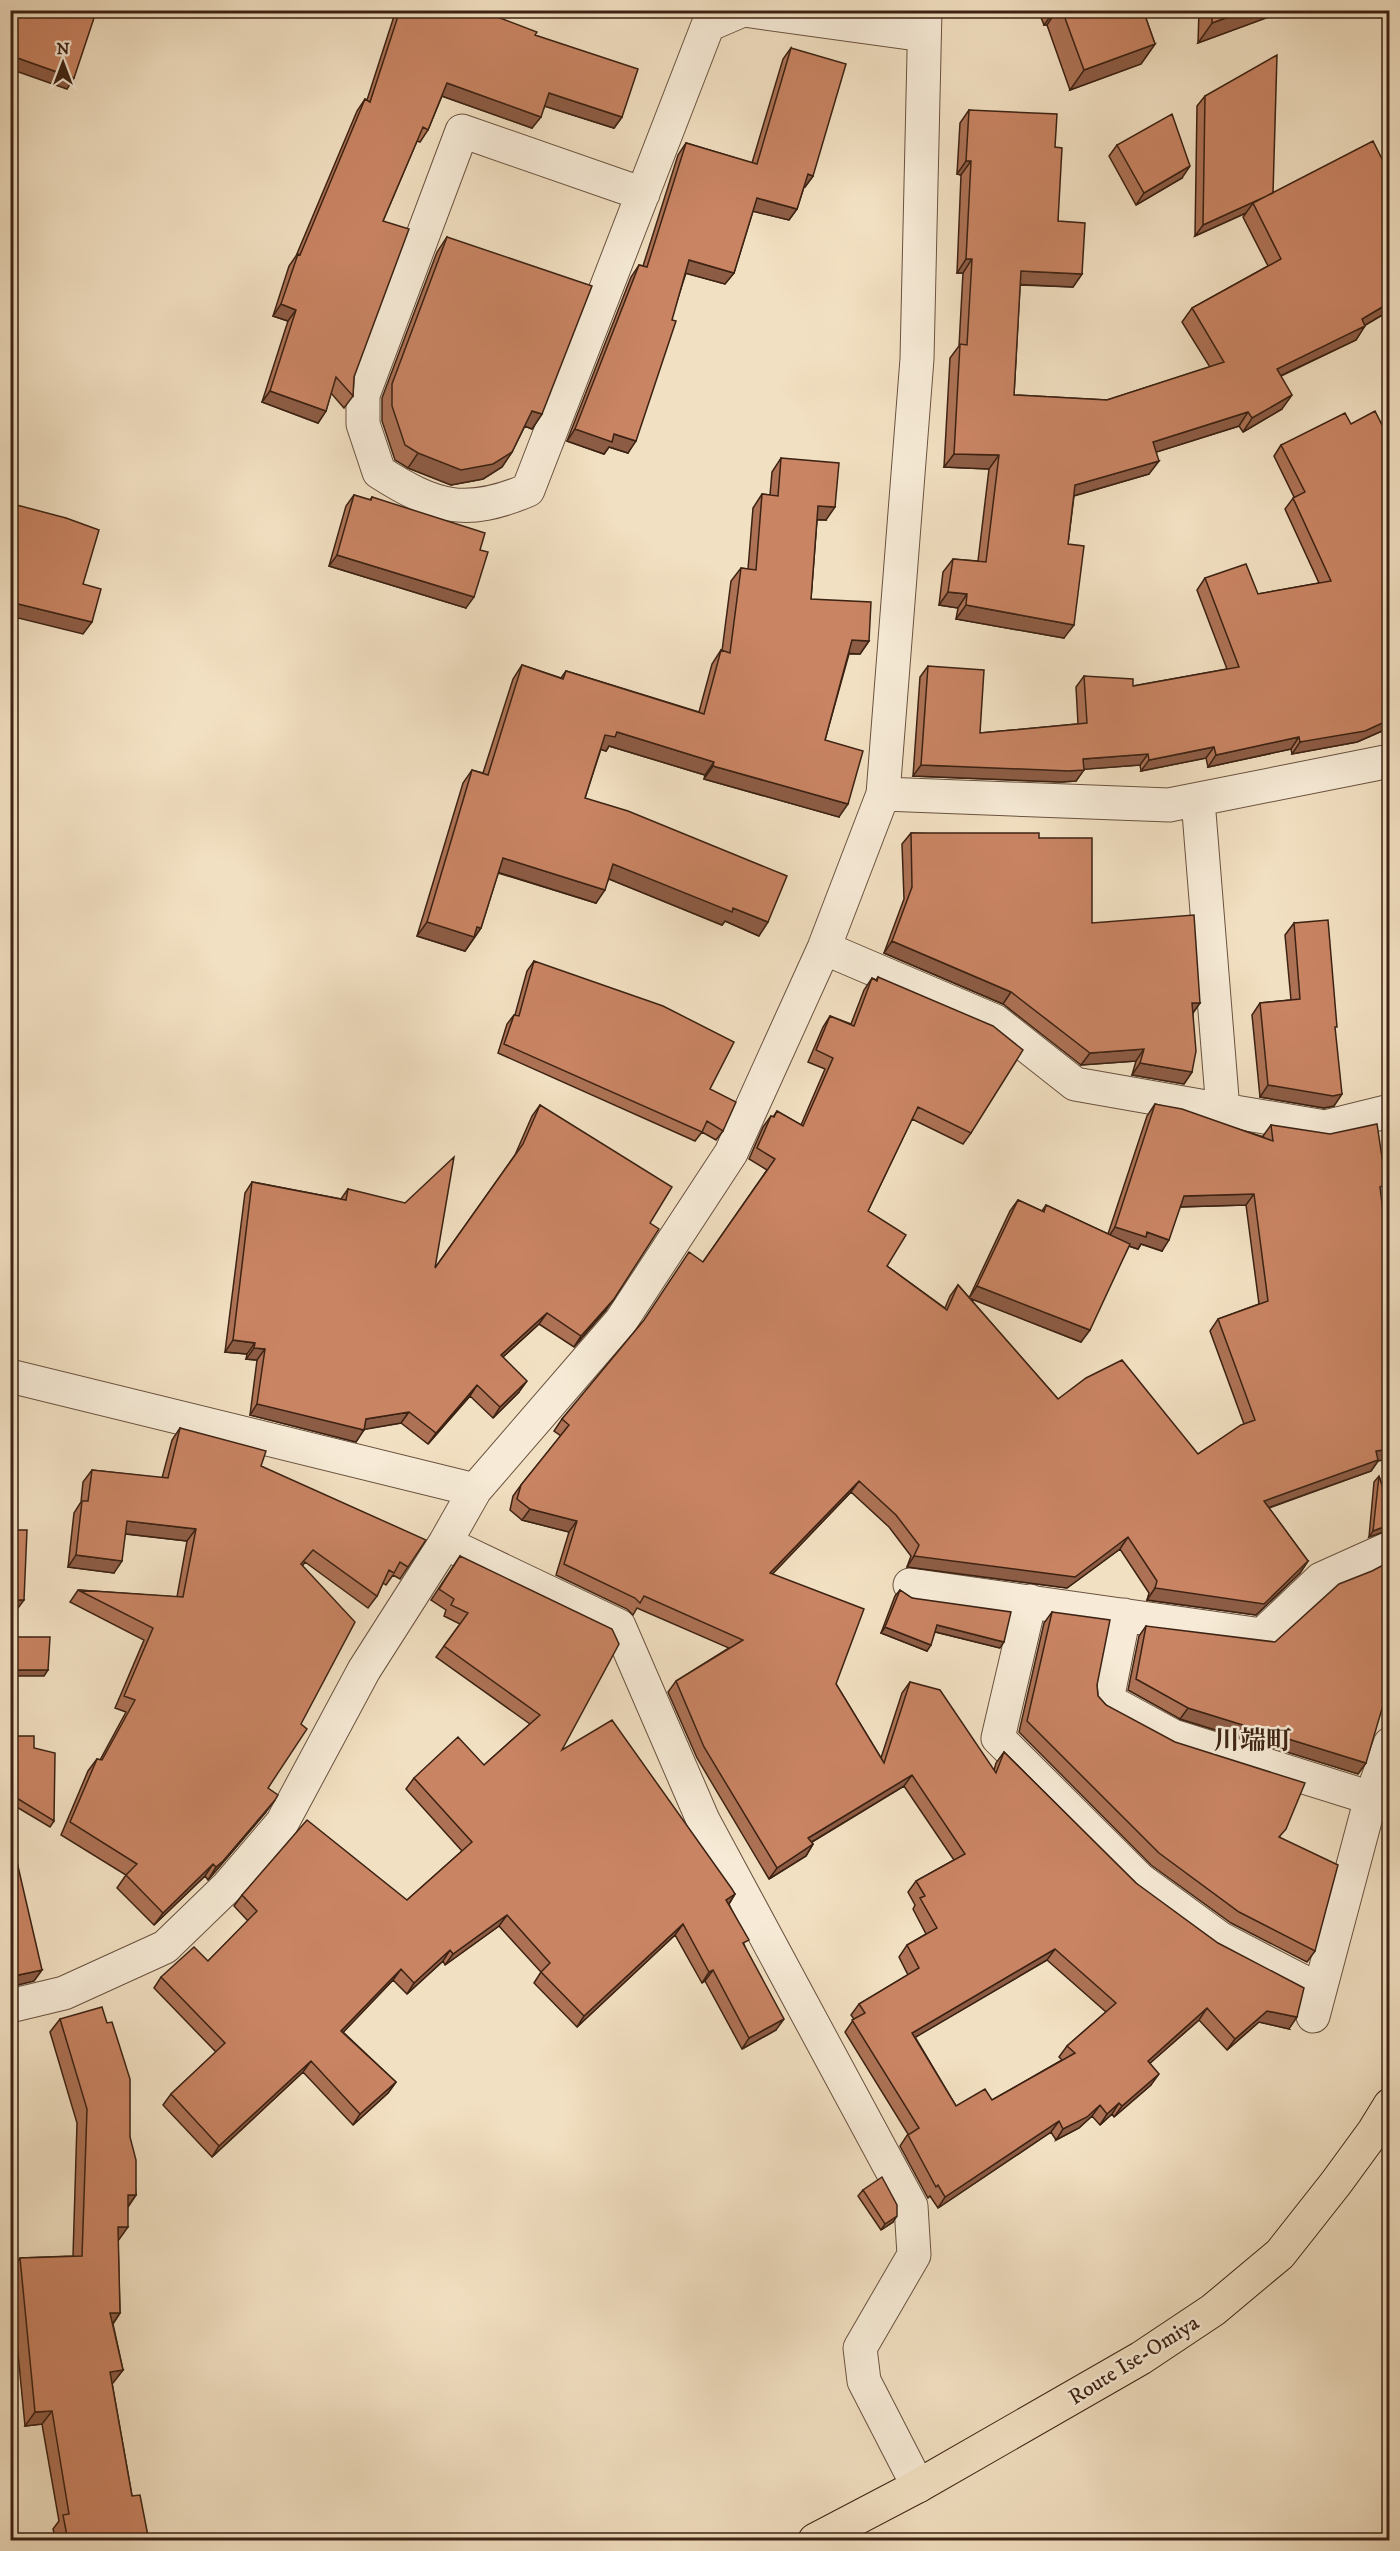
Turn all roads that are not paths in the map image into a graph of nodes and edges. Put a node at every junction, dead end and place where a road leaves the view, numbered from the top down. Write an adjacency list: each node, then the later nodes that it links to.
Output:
1 (744, 10): 2 (street); 3 (street)
2 (925, 23): 6 (street)
3 (643, 194): 3 (street)
4 (1389, 761): 5 (street); 7 (street)
5 (1389, 768)
6 (883, 794): 7 (street); 8 (street)
7 (1198, 800): 9 (street)
8 (824, 948): 9 (street); 12 (street)
9 (1223, 1110): 10 (street)
10 (1389, 1111)
11 (10, 1376): 12 (street)
12 (475, 1490): 13 (street)
13 (445, 1543): 20 (street); 22 (street)
14 (1389, 1548): 17 (street)
15 (910, 1585): 16 (street)
16 (1030, 1601): 17 (street); 19 (street)
17 (1124, 1615): 19 (street)
18 (1389, 1744): 19 (street)
19 (1371, 1798)
20 (10, 2006)
21 (1389, 2105): 22 (main road, Route Ise-Omiya)
22 (918, 2486): 23 (main road, Route Ise-Omiya)
23 (815, 2541)

